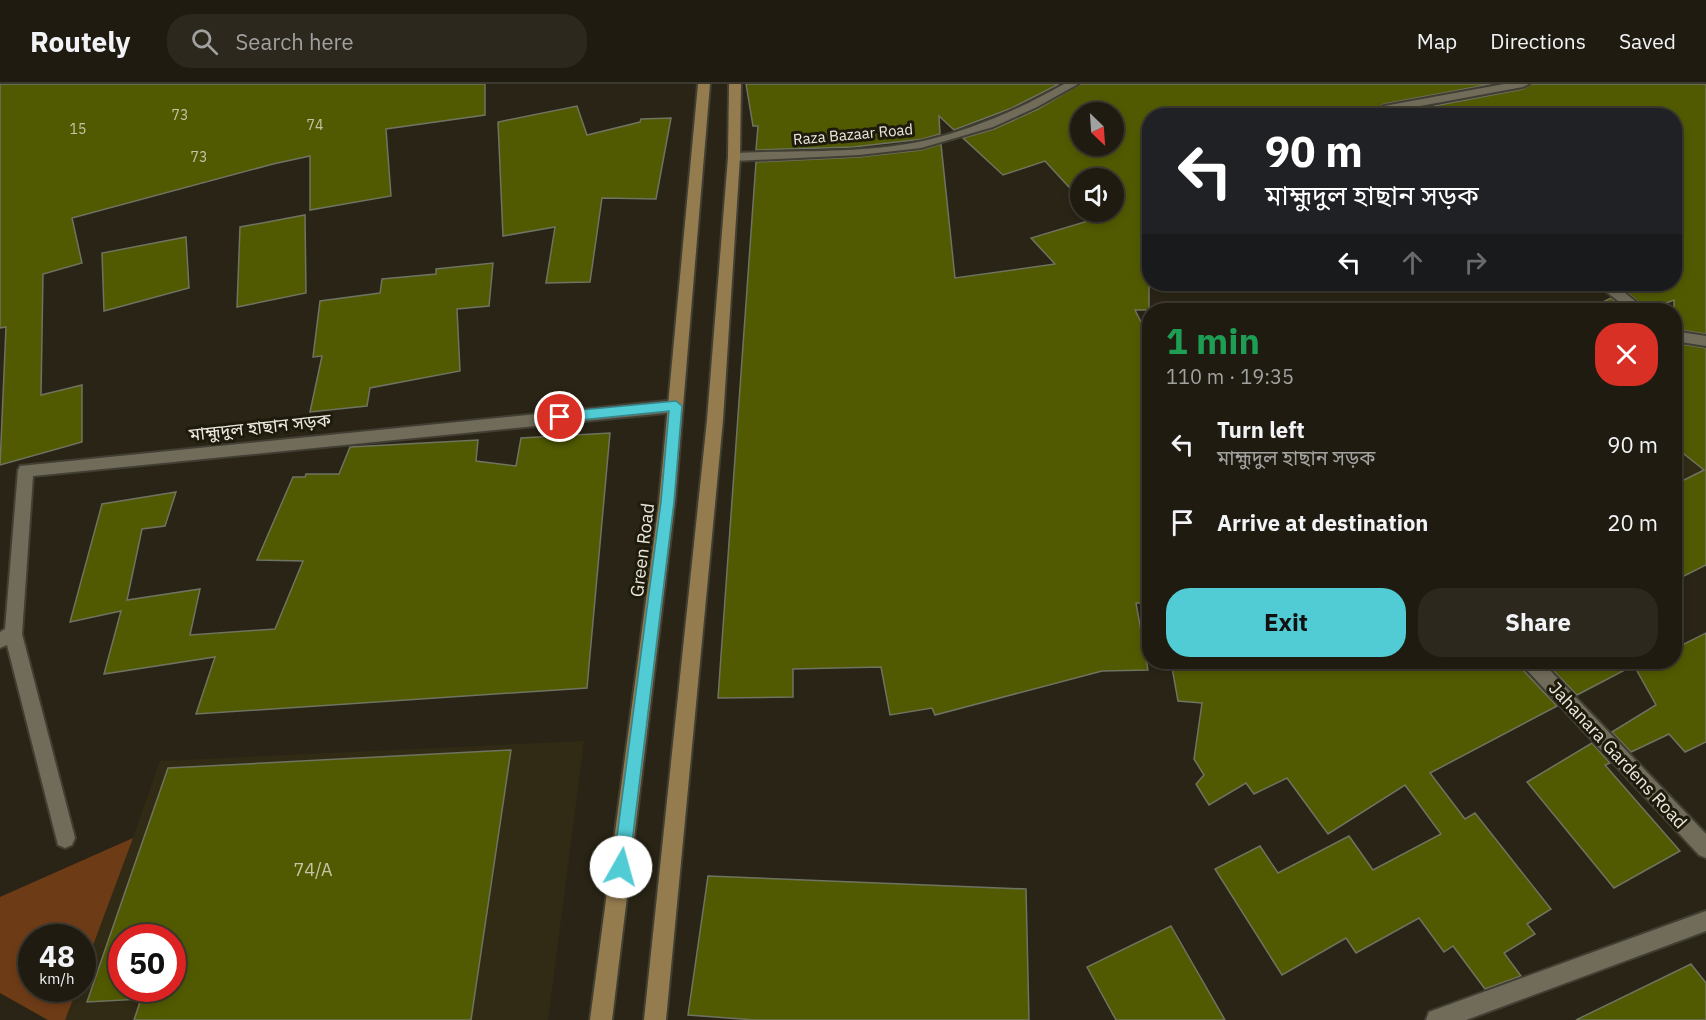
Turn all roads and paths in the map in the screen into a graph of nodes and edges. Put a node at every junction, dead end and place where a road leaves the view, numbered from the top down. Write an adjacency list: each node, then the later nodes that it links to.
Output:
1 (704, 84): 11 (main road, Green Road)
2 (735, 84): 6 (main road)
3 (1072, 84): 6 (street, Raza Bazaar Road)
4 (1523, 84): 5 (street)
5 (1395, 108)
6 (734, 157): 18 (main road)
7 (1614, 291): 8 (street)
8 (1630, 303)
9 (1682, 338): 10 (street)
10 (1706, 341)
11 (676, 406): 12 (street, মাহ্মুদুল হাছান সড়ক); 17 (main road, Green Road)
12 (7, 637): 14 (street)
13 (1538, 669): 15 (street, Jahanara Gardens Road)
14 (65, 838)
15 (1706, 848)
16 (1706, 921): 19 (street)
17 (601, 1020)
18 (655, 1020)
19 (1437, 1020)

